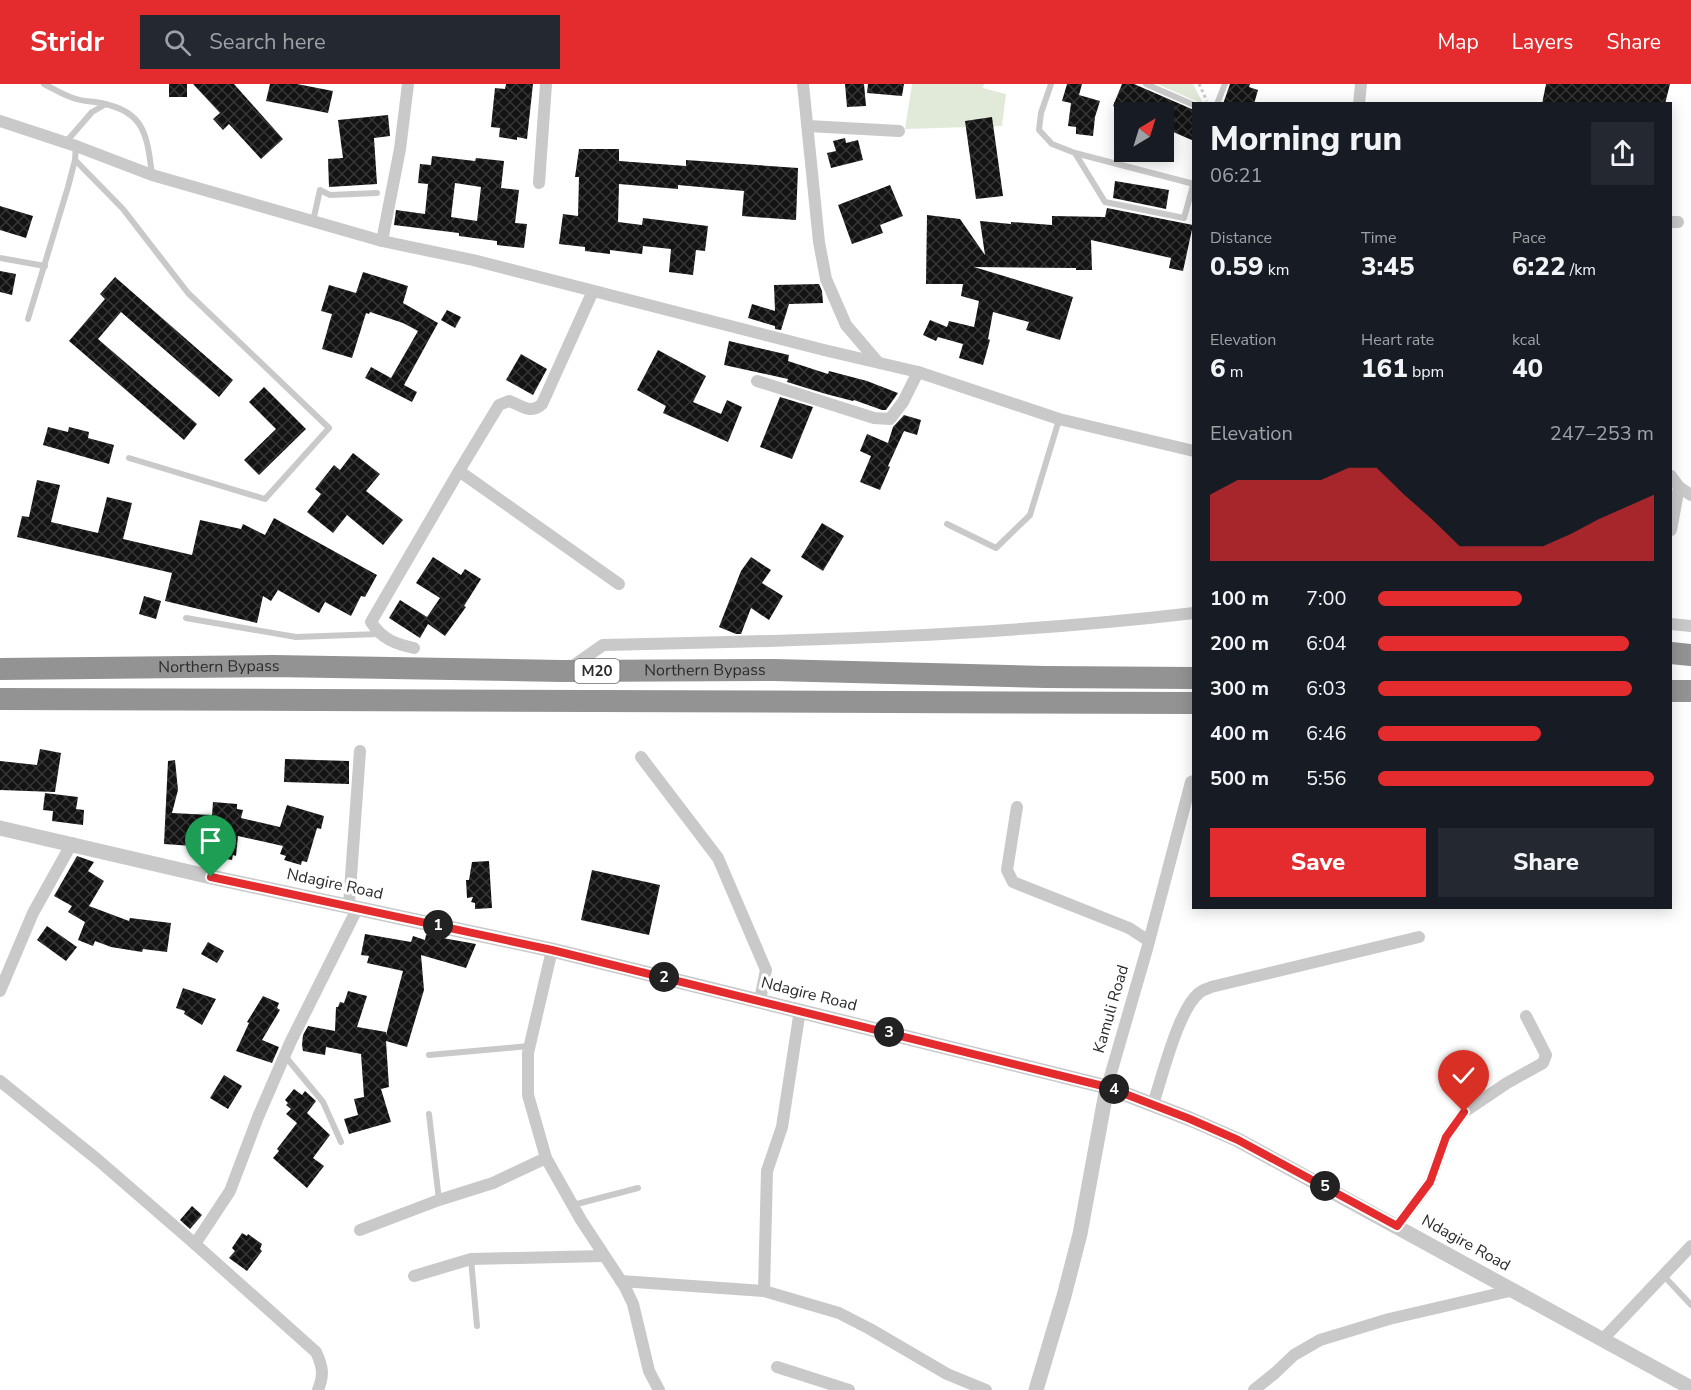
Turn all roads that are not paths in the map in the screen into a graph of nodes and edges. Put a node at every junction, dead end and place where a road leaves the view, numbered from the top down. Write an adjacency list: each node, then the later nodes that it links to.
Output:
1 (44, 84): 11 (lane)
2 (408, 84): 25 (street)
3 (546, 84): 21 (street)
4 (803, 84): 14 (street)
5 (1051, 84): 17 (lane)
6 (1146, 84): 12 (lane)
7 (1225, 84): 9 (lane)
8 (1361, 84): 10 (street)
9 (1218, 102)
10 (1359, 102)
11 (107, 104): 16 (lane); 19 (lane)
12 (1192, 104)
13 (0, 121): 16 (street)
14 (808, 126): 15 (street); 30 (street)
15 (899, 131)
16 (71, 144): 18 (lane); 19 (street)
17 (1075, 153): 20 (lane); 22 (lane)
18 (75, 160): 27 (lane); 35 (lane)
19 (152, 175): 24 (street)
20 (1192, 182)
21 (539, 183)
22 (1192, 190)
23 (378, 193): 24 (lane)
24 (313, 221): 25 (street)
25 (382, 241): 28 (street)
26 (0, 258): 27 (lane)
27 (45, 266): 29 (lane)
28 (593, 291): 30 (street); 36 (street)
29 (28, 319)
30 (877, 361): 31 (street)
31 (918, 372): 32 (street); 33 (street)
32 (757, 381)
33 (1059, 419): 34 (street); 40 (lane)
34 (1192, 451)
35 (129, 458)
36 (459, 471): 42 (street); 47 (street)
37 (1672, 477): 38 (street)
38 (1679, 487): 39 (street); 41 (street)
39 (1691, 495)
40 (947, 524)
41 (1672, 525)
42 (619, 584)
43 (1192, 613): 52 (street)
44 (186, 618): 47 (lane)
45 (1672, 624): 46 (street)
46 (1691, 626)
47 (379, 634): 48 (street)
48 (414, 648)
49 (1672, 653): 50 (highway)
50 (1691, 655)
51 (0, 669): 52 (highway, Northern Bypass / M20)
52 (566, 671): 53 (highway, Northern Bypass / M20)
53 (1192, 678)
54 (1672, 691): 55 (highway)
55 (1691, 691)
56 (0, 699): 57 (highway, Northern Bypass / M20)
57 (1192, 703)
58 (360, 751): 64 (street)
59 (641, 757): 69 (street)
60 (1192, 781): 66 (street, Kamuli Road)
61 (1017, 807): 66 (street)
62 (0, 828): 63 (street, Ndagire Road)
63 (72, 843): 64 (street, Ndagire Road); 68 (street)
64 (353, 906): 67 (street, Ndagire Road); 73 (street)
65 (1419, 937): 77 (street)
66 (1149, 941): 76 (street, Kamuli Road)
67 (552, 950): 69 (street, Ndagire Road); 72 (street)
68 (0, 991)
69 (760, 1000): 70 (street, Ndagire Road)
70 (800, 1010): 76 (street, Ndagire Road); 94 (street)
71 (1526, 1016): 84 (street)
72 (530, 1046): 74 (lane); 80 (street)
73 (285, 1055): 79 (lane); 86 (street)
74 (429, 1055)
75 (0, 1081): 86 (street)
76 (1107, 1087): 77 (street, Ndagire Road); 104 (street, Kamuli Road)
77 (1153, 1104): 84 (street, Ndagire Road)
78 (429, 1114): 82 (lane)
79 (340, 1142)
80 (546, 1158): 82 (street); 83 (street)
81 (638, 1188): 83 (lane)
82 (439, 1200): 85 (street)
83 (573, 1205): 88 (street)
84 (1397, 1226): 93 (street, Ndagire Road)
85 (360, 1230)
86 (195, 1244): 100 (street)
87 (1691, 1246): 91 (street)
88 (603, 1256): 89 (street); 92 (street)
89 (471, 1259): 90 (street); 96 (lane)
90 (414, 1276)
91 (1664, 1276): 95 (lane); 97 (street)
92 (621, 1281): 94 (street); 101 (street)
93 (1514, 1290): 97 (street, Ndagire Road); 105 (street)
94 (765, 1291): 103 (street)
95 (1691, 1305)
96 (477, 1326)
97 (1604, 1339): 99 (street, Ndagire Road)
98 (777, 1367): 102 (street)
99 (1691, 1388)
100 (318, 1390)
101 (659, 1390)
102 (849, 1390)
103 (986, 1390)
104 (1036, 1390)
105 (1254, 1390)

